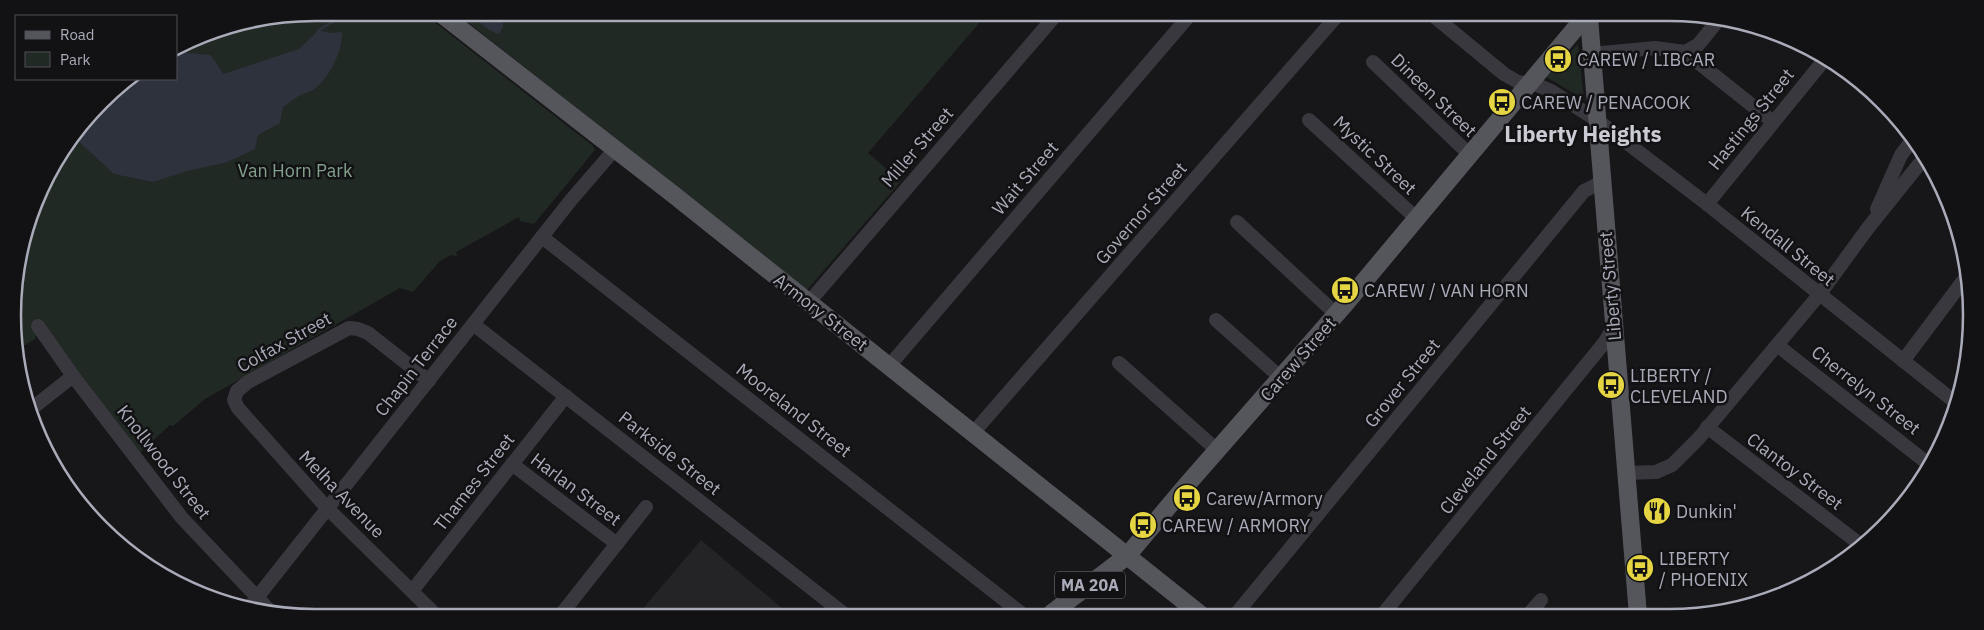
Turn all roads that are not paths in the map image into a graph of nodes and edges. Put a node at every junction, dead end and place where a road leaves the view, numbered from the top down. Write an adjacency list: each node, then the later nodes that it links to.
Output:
1 (450, 21): 18 (main road, Armory Street)
2 (1051, 21): 29 (street, Miller Street)
3 (1185, 21): 38 (street, Wait Street)
4 (1333, 21): 47 (street, Governor Street)
5 (1440, 21): 13 (street, Kendall Street)
6 (1581, 21): 13 (main road, Carew Street / MA 20A)
7 (1588, 21): 10 (main road, Liberty Street)
8 (1714, 25): 9 (street)
9 (1685, 52): 10 (street); 16 (street)
10 (1592, 54): 15 (main road, Liberty Street)
11 (1373, 62): 19 (street, Dineen Street)
12 (1820, 64): 16 (street, Hastings Street)
13 (1528, 83): 15 (street, Kendall Street); 19 (main road, Carew Street / MA 20A)
14 (1309, 120): 23 (street, Mystic Street)
15 (1597, 120): 21 (main road, Liberty Street); 22 (street, Kendall Street)
16 (1773, 122): 22 (street, Hastings Street)
17 (1908, 145): 25 (street)
18 (614, 149): 26 (street, Chapin Terrace); 29 (main road, Armory Street)
19 (1469, 154): 23 (main road, Carew Street / MA 20A)
20 (1920, 163): 25 (street)
21 (1602, 182): 34 (main road, Liberty Street); 67 (street, Grover Street)
22 (1707, 204): 28 (street, Kendall Street)
23 (1416, 218): 30 (main road, Carew Street / MA 20A)
24 (1237, 222): 30 (street)
25 (1868, 228): 28 (street)
26 (542, 236): 32 (street, Chapin Terrace); 64 (street, Mooreland Street)
27 (1961, 284): 36 (street)
28 (1819, 295): 35 (street); 36 (street, Kendall Street)
29 (809, 302): 38 (main road, Armory Street)
30 (1336, 314): 40 (main road, Carew Street / MA 20A)
31 (1216, 320): 40 (street)
32 (473, 324): 41 (street, Chapin Terrace); 43 (street, Parkside Street)
33 (38, 326): 39 (street, Knollwood Street)
34 (1613, 328): 51 (main road, Liberty Street); 68 (street, Cleveland Street)
35 (1777, 345): 46 (street); 49 (street, Cherrelyn Street)
36 (1903, 361): 44 (street, Kendall Street)
37 (1119, 363): 48 (street)
38 (889, 366): 47 (main road, Armory Street)
39 (73, 376): 45 (street); 59 (street, Knollwood Street)
40 (1281, 378): 48 (main road, Carew Street / MA 20A)
41 (428, 381): 42 (street, Colfax Street); 53 (street, Chapin Terrace)
42 (235, 396): 53 (street, Melha Avenue)
43 (566, 396): 50 (street, Thames Street); 63 (street, Parkside Street)
44 (1951, 398)
45 (36, 405)
46 (1707, 428): 51 (street); 54 (street, Clantoy Street)
47 (973, 433): 56 (main road, Armory Street)
48 (1218, 451): 56 (main road, Carew Street / MA 20A)
49 (1924, 460)
50 (512, 464): 55 (street, Harlan Street); 57 (street, Thames Street)
51 (1626, 473): 70 (main road, Liberty Street)
52 (646, 507): 55 (street)
53 (327, 508): 57 (street, Melha Avenue); 60 (street, Chapin Terrace)
54 (1856, 541)
55 (617, 544): 62 (street)
56 (1127, 556): 65 (main road, Carew Street / MA 20A); 66 (main road, Armory Street)
57 (412, 590): 61 (street, Melha Avenue)
58 (1541, 600): 69 (street)
59 (252, 602)
60 (254, 602)
61 (430, 609)
62 (565, 609)
63 (838, 609)
64 (1016, 609)
65 (1057, 609)
66 (1194, 609)
67 (1240, 609)
68 (1387, 609)
69 (1533, 609)
70 (1637, 609)

